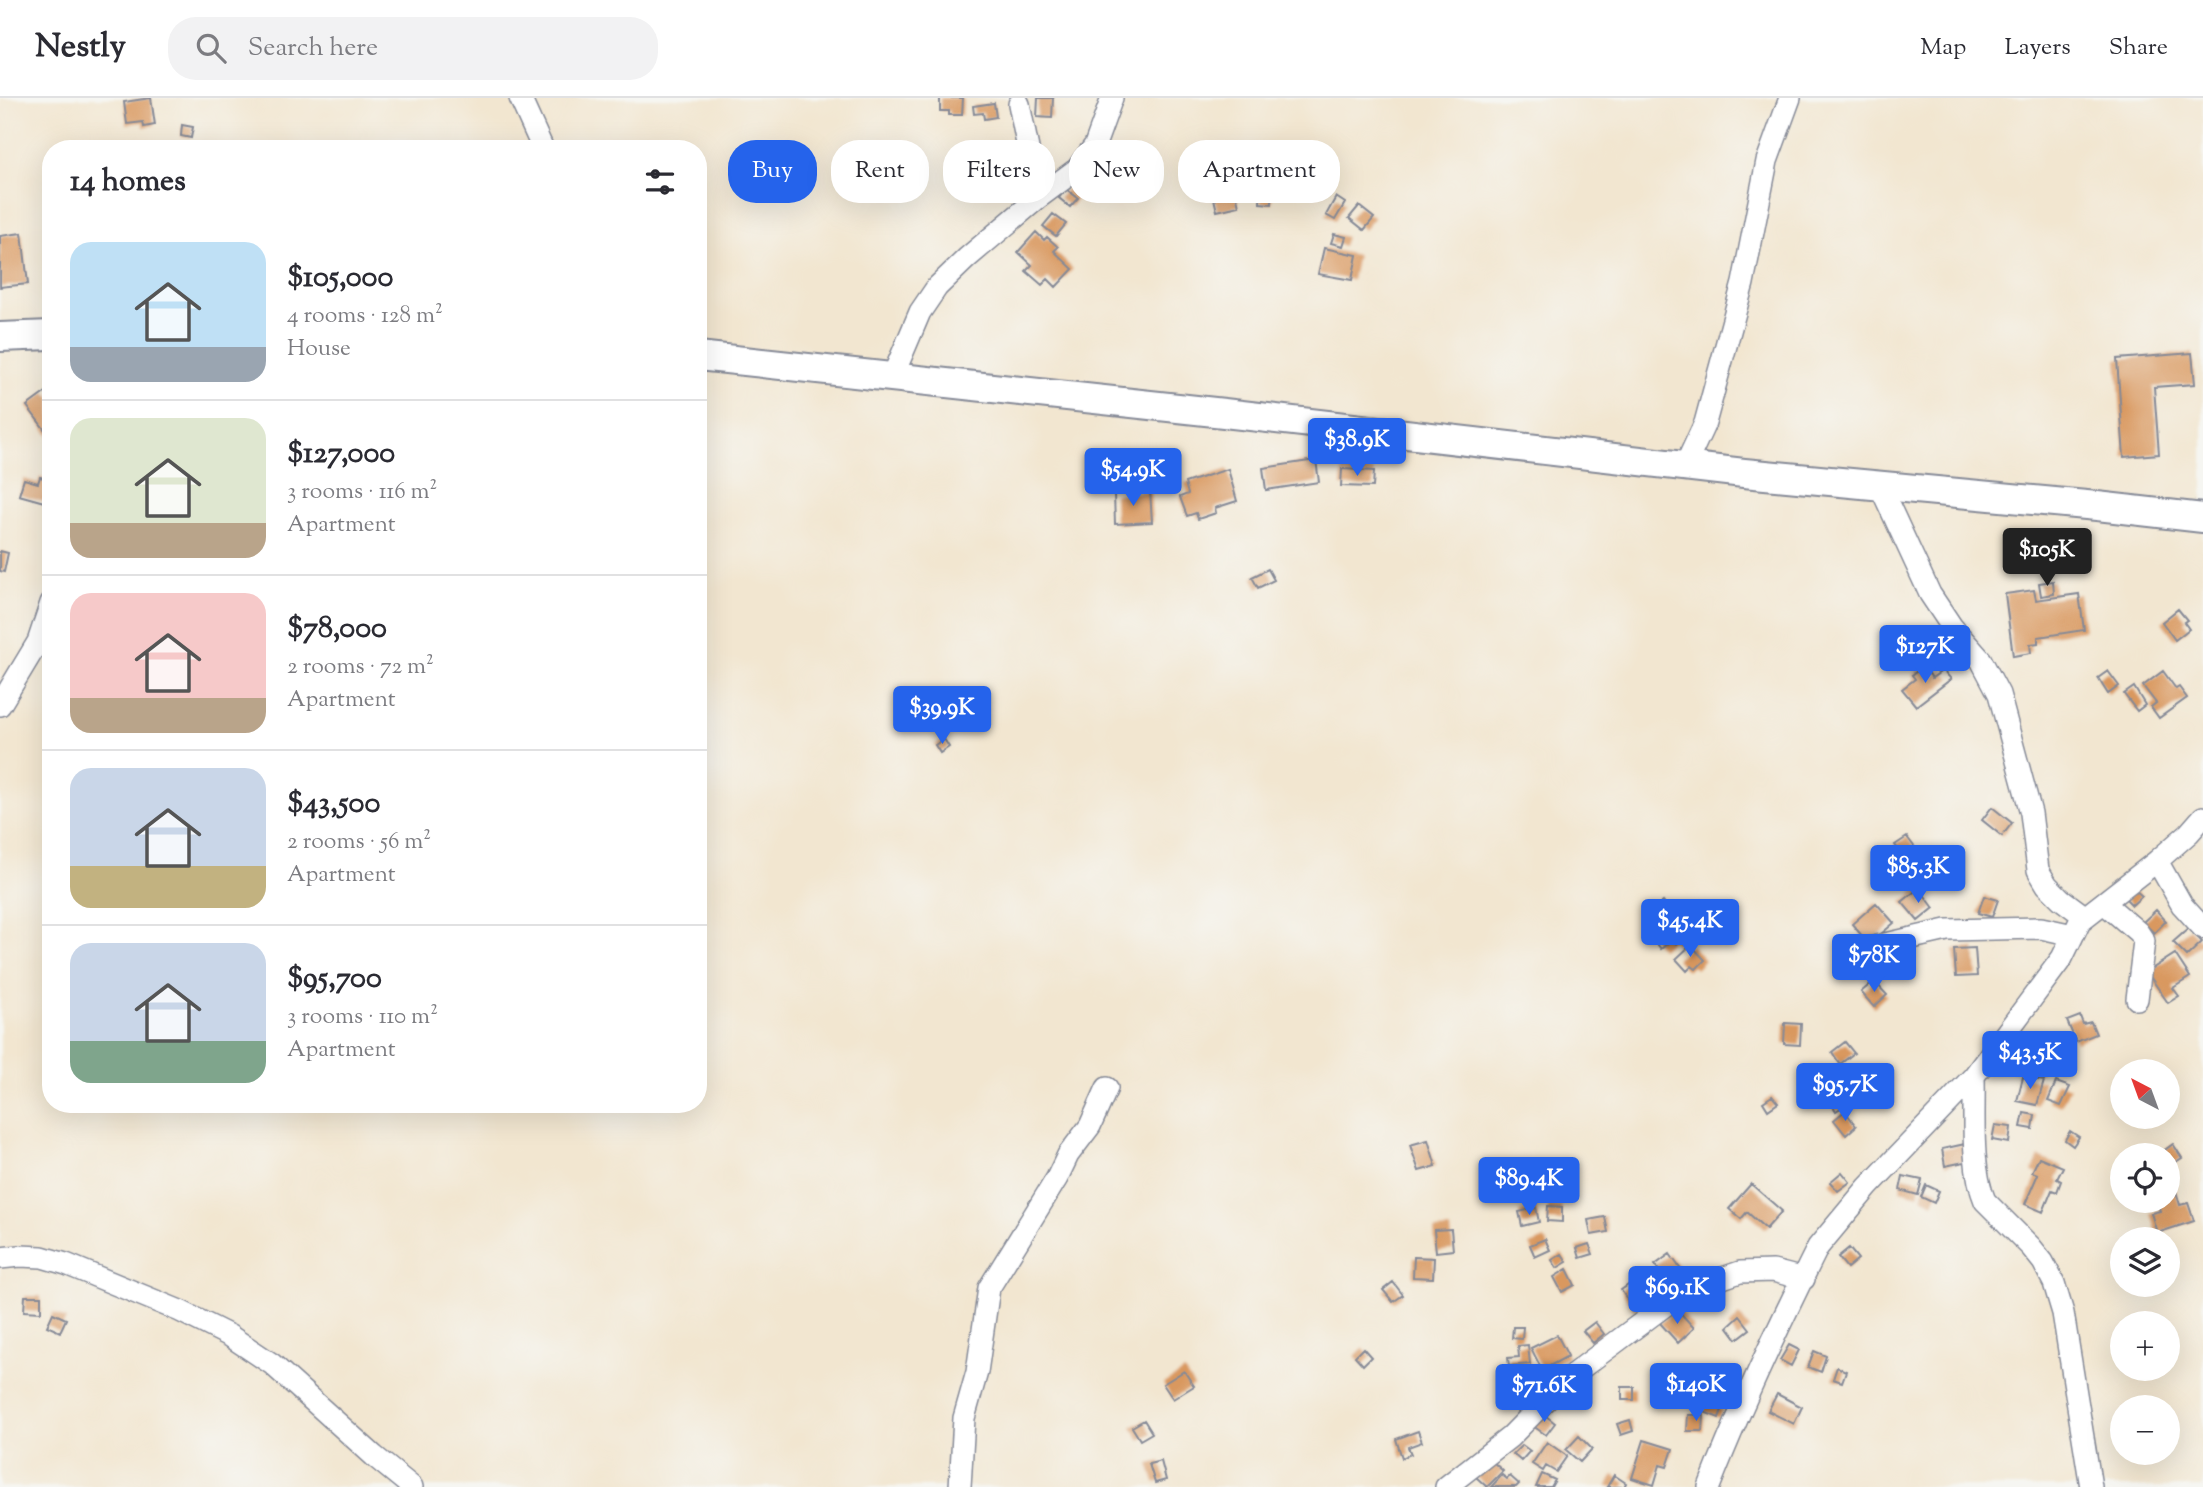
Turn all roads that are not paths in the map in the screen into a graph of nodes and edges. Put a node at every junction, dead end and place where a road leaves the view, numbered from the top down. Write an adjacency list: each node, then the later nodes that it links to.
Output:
1 (520, 98): 5 (street)
2 (1112, 98): 7 (street)
3 (1790, 98): 13 (street)
4 (1019, 104): 6 (street)
5 (539, 140)
6 (1026, 140)
7 (1055, 185)
8 (1032, 203): 12 (street)
9 (42, 335): 10 (main road)
10 (0, 337)
11 (707, 357): 12 (main road)
12 (892, 377): 13 (main road)
13 (1685, 466): 14 (main road)
14 (1880, 486): 15 (main road); 21 (street)
15 (2203, 519)
16 (42, 630): 17 (street)
17 (0, 705)
18 (2198, 828): 19 (street)
19 (2157, 861): 20 (street); 22 (street)
20 (2104, 902): 21 (street); 24 (street)
21 (2079, 926): 23 (street); 25 (street)
22 (2203, 928)
23 (1864, 949)
24 (2137, 999)
25 (1973, 1076): 28 (street); 33 (street)
26 (1107, 1088): 30 (street)
27 (0, 1258): 29 (street)
28 (1804, 1279): 31 (street); 32 (street)
29 (412, 1487)
30 (960, 1487)
31 (1446, 1487)
32 (1709, 1487)
33 (2091, 1487)

